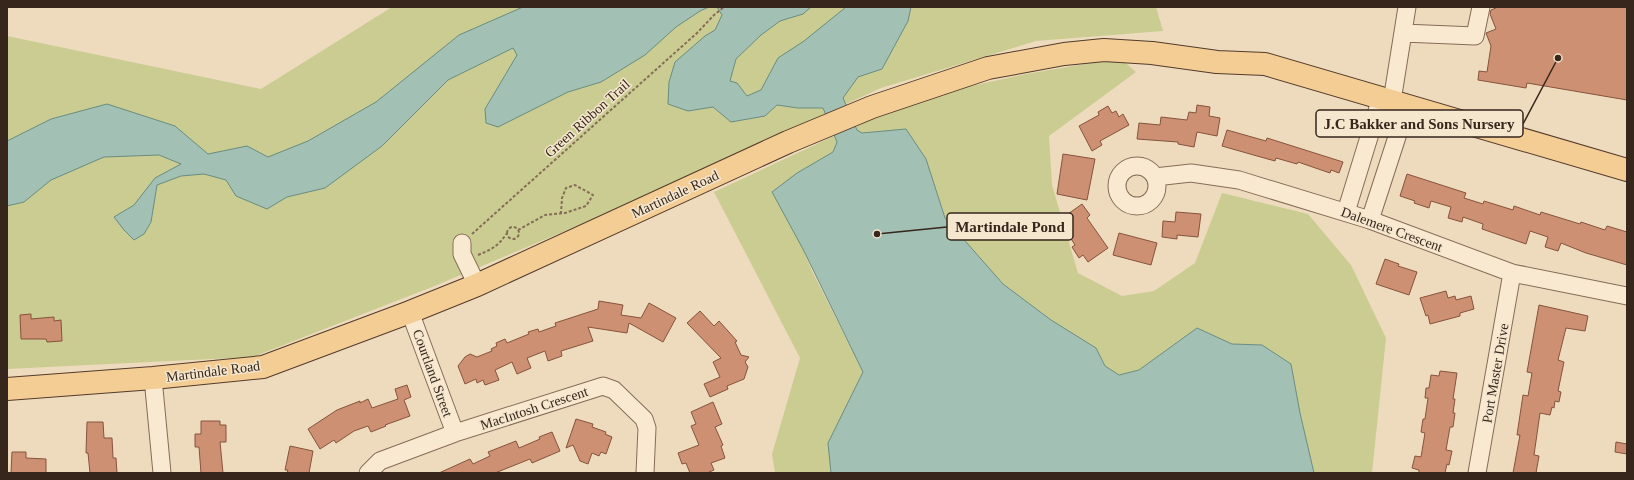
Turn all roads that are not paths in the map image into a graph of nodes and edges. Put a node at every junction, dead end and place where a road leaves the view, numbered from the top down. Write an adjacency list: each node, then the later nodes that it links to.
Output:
1 (1407, 7): 3 (street)
2 (1481, 7): 3 (street)
3 (1403, 33): 4 (street)
4 (1393, 102): 5 (main road, Martindale Road); 7 (street); 8 (street); 11 (main road, Martindale Road)
5 (1627, 170)
6 (1155, 177): 7 (street, Dalemere Crescent)
7 (1346, 212): 8 (street, Dalemere Crescent)
8 (1370, 220): 10 (street, Dalemere Crescent)
9 (462, 242): 11 (street)
10 (1512, 273): 12 (street, Dalemere Crescent); 20 (street, Port Master Drive)
11 (477, 285): 13 (main road, Martindale Road)
12 (1627, 296)
13 (410, 312): 14 (main road, Martindale Road); 16 (street, Courtland Street)
14 (153, 378): 15 (main road, Martindale Road); 17 (street)
15 (7, 390)
16 (455, 433): 18 (street, MacIntosh Crescent); 19 (street, MacIntosh Crescent)
17 (162, 473)
18 (368, 473)
19 (645, 473)
20 (1477, 473)

